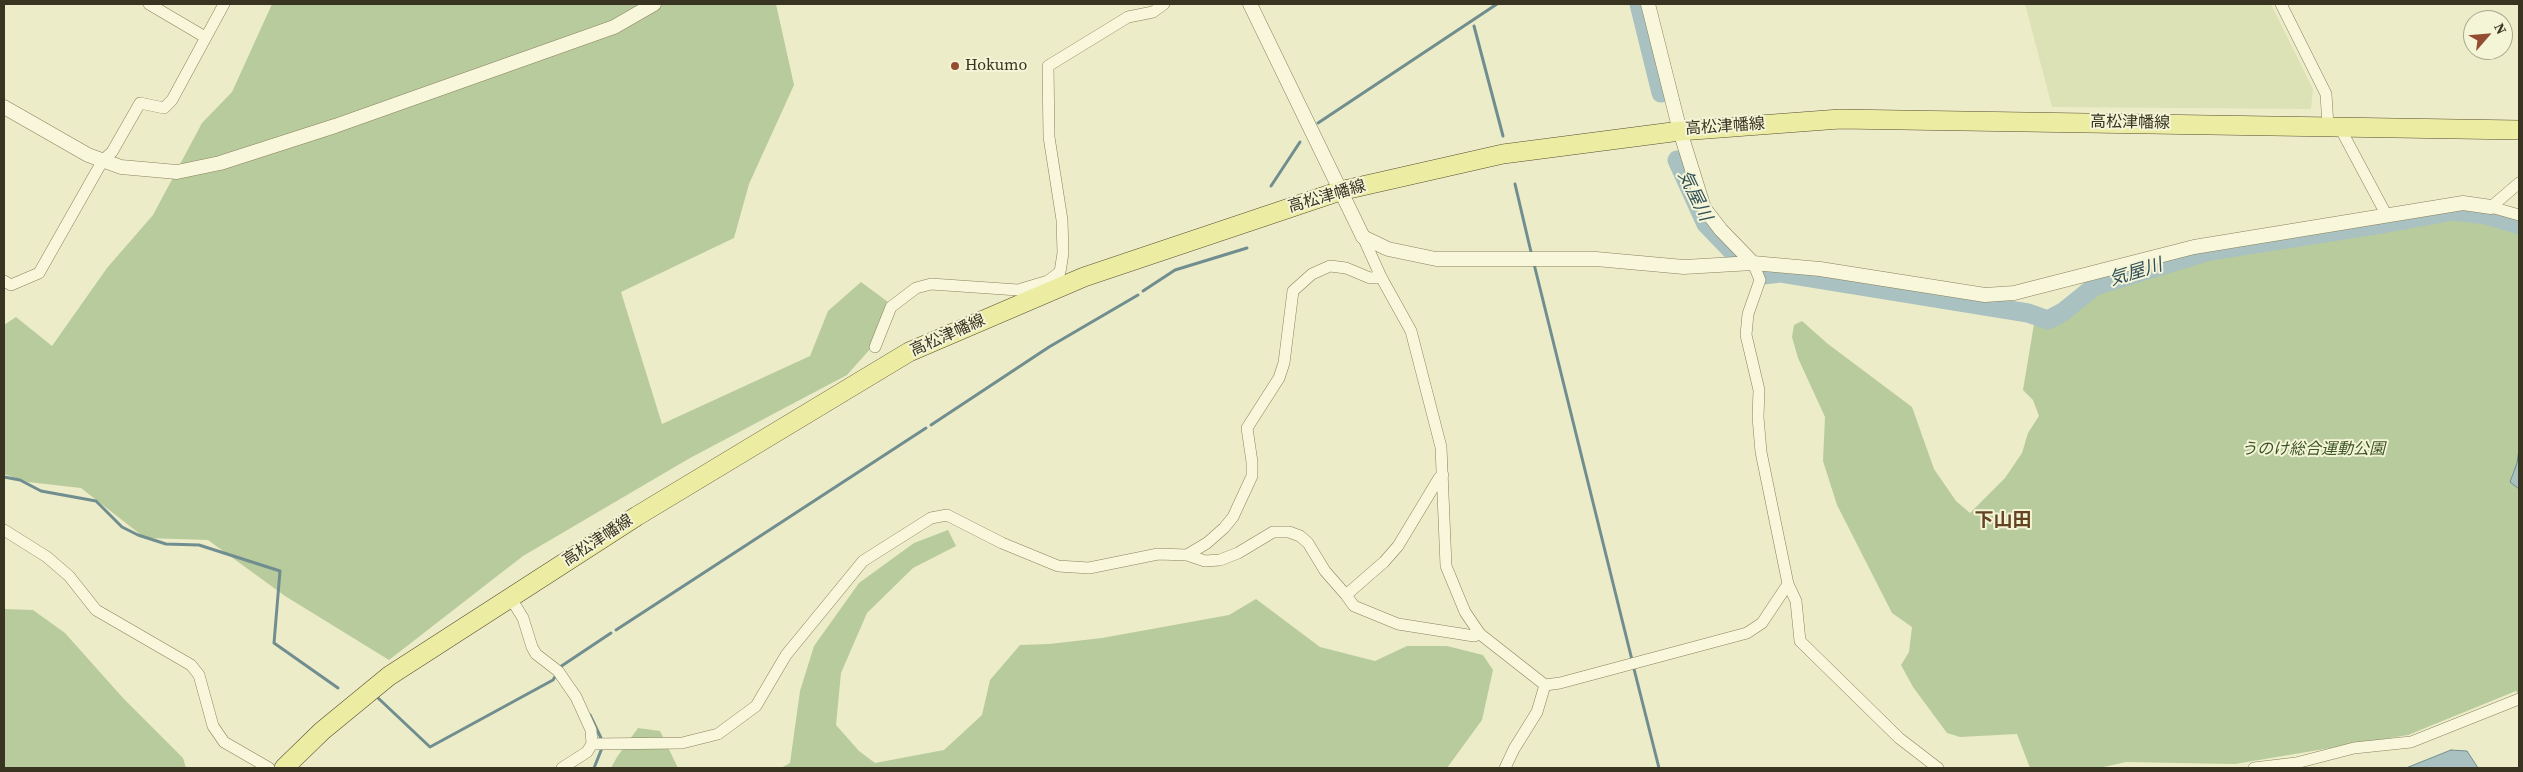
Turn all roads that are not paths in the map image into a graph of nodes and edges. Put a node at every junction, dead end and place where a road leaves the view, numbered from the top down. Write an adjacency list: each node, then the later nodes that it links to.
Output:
1 (149, 4): 8 (street)
2 (224, 4): 8 (street)
3 (654, 4): 13 (street)
4 (1164, 4): 23 (street)
5 (1250, 4): 15 (street)
6 (1648, 4): 12 (street)
7 (2281, 4): 10 (street)
8 (206, 37): 13 (street)
9 (4, 107): 13 (street)
10 (2334, 126): 11 (main road, 高松津幡線); 12 (main road, 高松津幡線); 18 (street)
11 (2519, 130)
12 (1680, 131): 15 (main road, 高松津幡線); 20 (street)
13 (103, 160): 22 (street)
14 (2519, 184): 16 (street)
15 (1340, 191): 19 (street); 24 (main road, 高松津幡線)
16 (2491, 207): 17 (street); 18 (street)
17 (2519, 215)
18 (2387, 216): 20 (street)
19 (1363, 237): 20 (street); 21 (street)
20 (1753, 263): 29 (street)
21 (1381, 277): 26 (street); 28 (street)
22 (4, 281)
23 (998, 290): 24 (street); 25 (street)
24 (1007, 310): 31 (main road, 高松津幡線)
25 (874, 347)
26 (1443, 475): 30 (street); 32 (street)
27 (4, 530): 36 (street)
28 (1186, 555): 30 (street); 35 (street)
29 (1788, 584): 33 (street); 40 (street)
30 (1346, 595): 32 (street)
31 (510, 597): 35 (street); 37 (main road, 高松津幡線)
32 (1480, 634): 33 (street)
33 (1545, 685): 39 (street)
34 (2519, 699): 41 (street)
35 (592, 744): 38 (street)
36 (269, 768)
37 (284, 768)
38 (562, 768)
39 (1505, 768)
40 (1938, 768)
41 (2254, 768)

